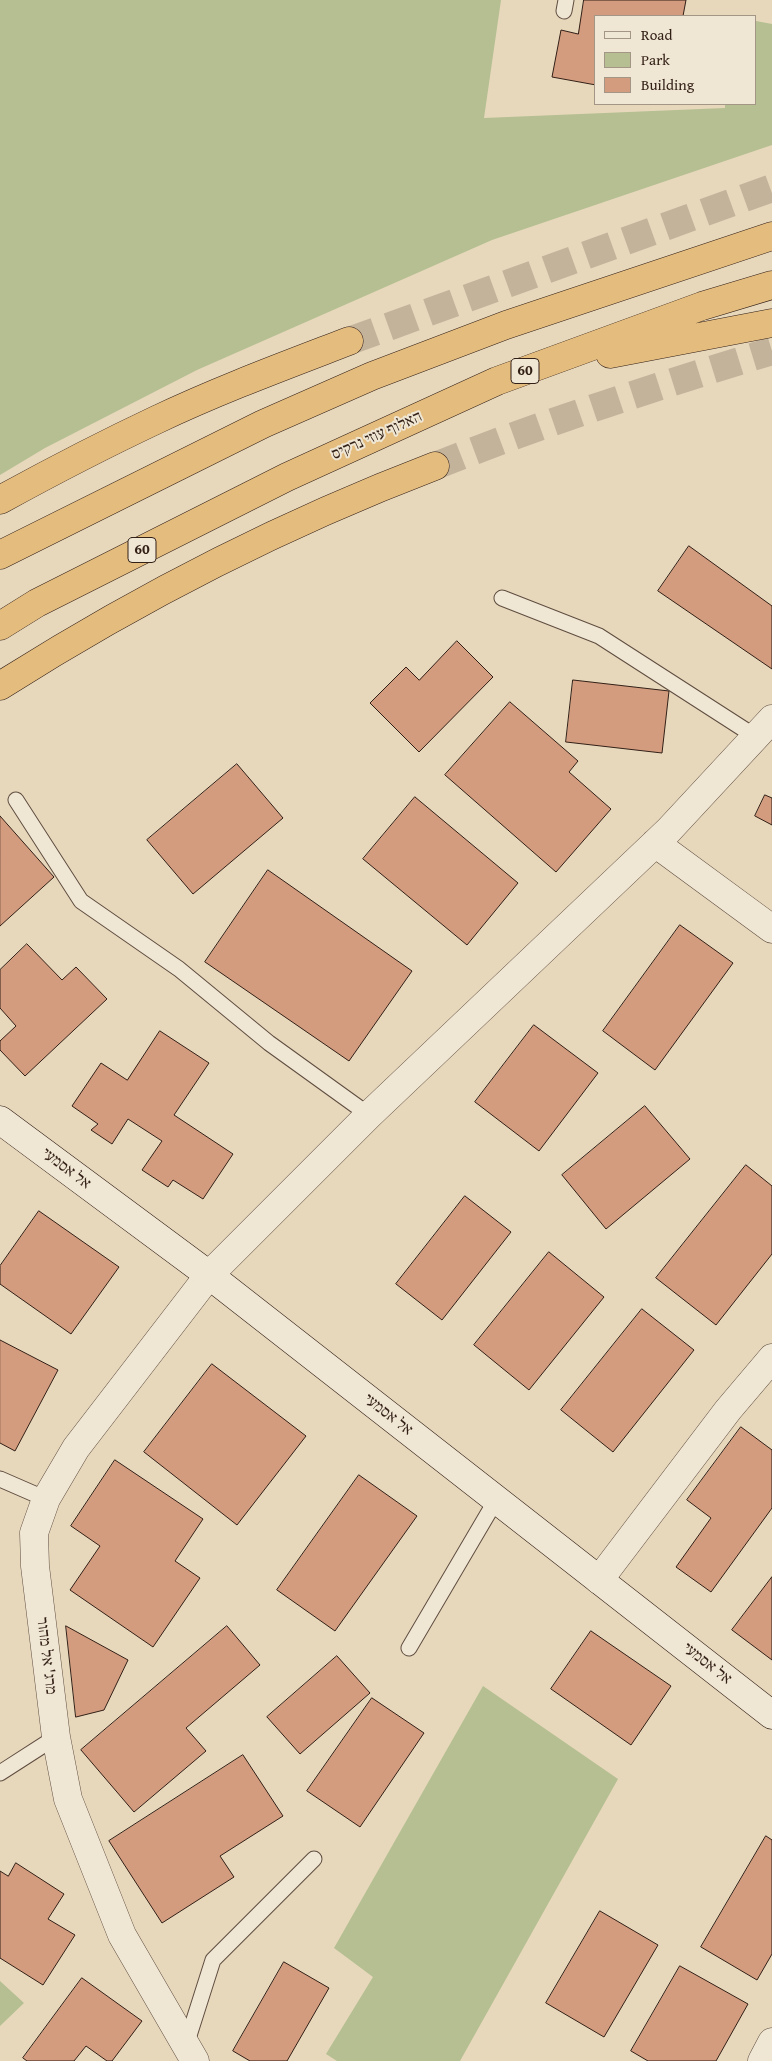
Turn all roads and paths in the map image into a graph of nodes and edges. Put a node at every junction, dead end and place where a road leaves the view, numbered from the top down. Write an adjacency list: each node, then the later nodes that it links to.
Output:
1 (772, 218): 6 (highway)
2 (772, 236): 6 (highway)
3 (772, 285): 8 (highway, האלוף עוזי נרקיס / 60)
4 (772, 323): 8 (highway)
5 (349, 341): 9 (highway)
6 (428, 354): 10 (highway)
7 (435, 466): 13 (highway)
8 (287, 477): 12 (highway, האלוף עוזי נרקיס / 60)
9 (0, 500)
10 (0, 554)
11 (502, 598): 14 (lane)
12 (0, 626)
13 (0, 686)
14 (764, 728): 16 (street, מרג' אל מהור)
15 (16, 800): 18 (lane)
16 (655, 843): 17 (street); 18 (street, מרג' אל מהור)
17 (772, 928)
18 (369, 1115): 20 (street, מרג' אל מהור)
19 (0, 1120): 20 (street, אל אסמעי)
20 (209, 1275): 23 (street, מרג' אל מהור); 24 (street, אל אסמעי)
21 (771, 1360): 25 (street)
22 (0, 1479): 23 (lane)
23 (46, 1499): 28 (street, מרג' אל מהור)
24 (496, 1500): 25 (street, אל אסמעי); 26 (lane)
25 (599, 1580): 27 (street, אל אסמעי)
26 (409, 1648)
27 (772, 1715)
28 (56, 1737): 29 (lane); 32 (street, מרג' אל מהור)
29 (0, 1773)
30 (314, 1859): 32 (lane)
31 (772, 2042): 33 (street)
32 (190, 2053)
33 (762, 2061)

